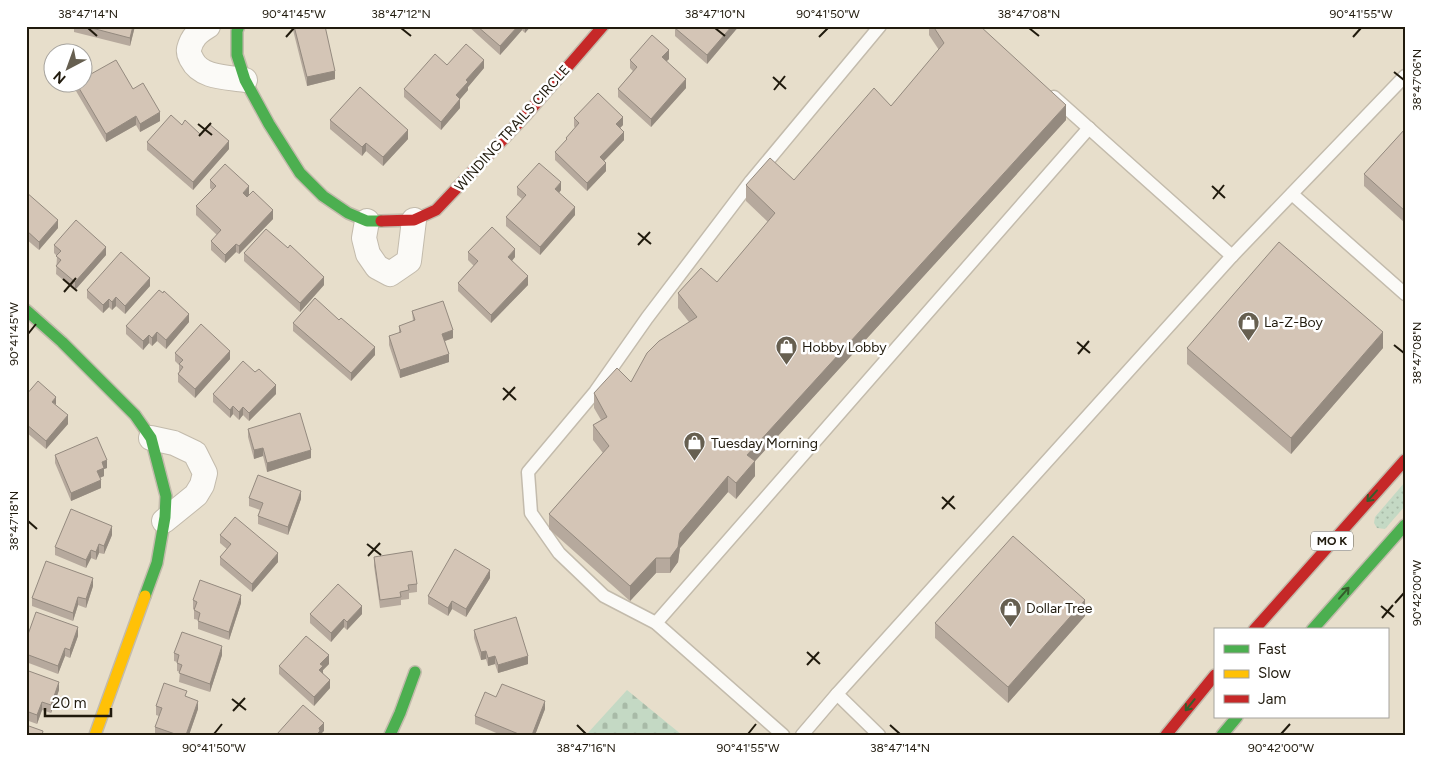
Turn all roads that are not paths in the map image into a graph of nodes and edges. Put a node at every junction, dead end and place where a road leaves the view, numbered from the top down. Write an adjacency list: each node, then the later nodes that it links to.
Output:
1 (208, 26): 6 (street)
2 (238, 26): 6 (street, WINDING TRAILS CIRCLE)
3 (603, 26): 10 (street, WINDING TRAILS CIRCLE)
4 (880, 26): 19 (lane)
5 (1405, 76): 9 (lane)
6 (245, 80): 11 (street, WINDING TRAILS CIRCLE)
7 (1047, 90): 8 (lane)
8 (1089, 128): 12 (lane); 19 (lane)
9 (1292, 194): 12 (lane); 13 (lane)
10 (414, 220): 11 (street, WINDING TRAILS CIRCLE); 11 (street)
11 (367, 221)
12 (1232, 256): 24 (lane)
13 (1405, 294)
14 (26, 310): 15 (street)
15 (151, 438): 17 (street); 17 (street)
16 (1405, 460): 20 (street, MO K, one-way to 20)
17 (164, 521): 27 (street)
18 (1405, 524): 21 (street, one-way to 18)
19 (656, 623): 29 (lane)
20 (1256, 628)
21 (1314, 628)
22 (415, 672): 28 (street)
23 (1214, 676): 31 (street, one-way to 31)
24 (837, 694): 26 (lane); 30 (lane)
25 (1236, 718): 32 (street)
26 (806, 733)
27 (95, 735)
28 (390, 735)
29 (784, 735)
30 (878, 735)
31 (1166, 735)
32 (1222, 735)

